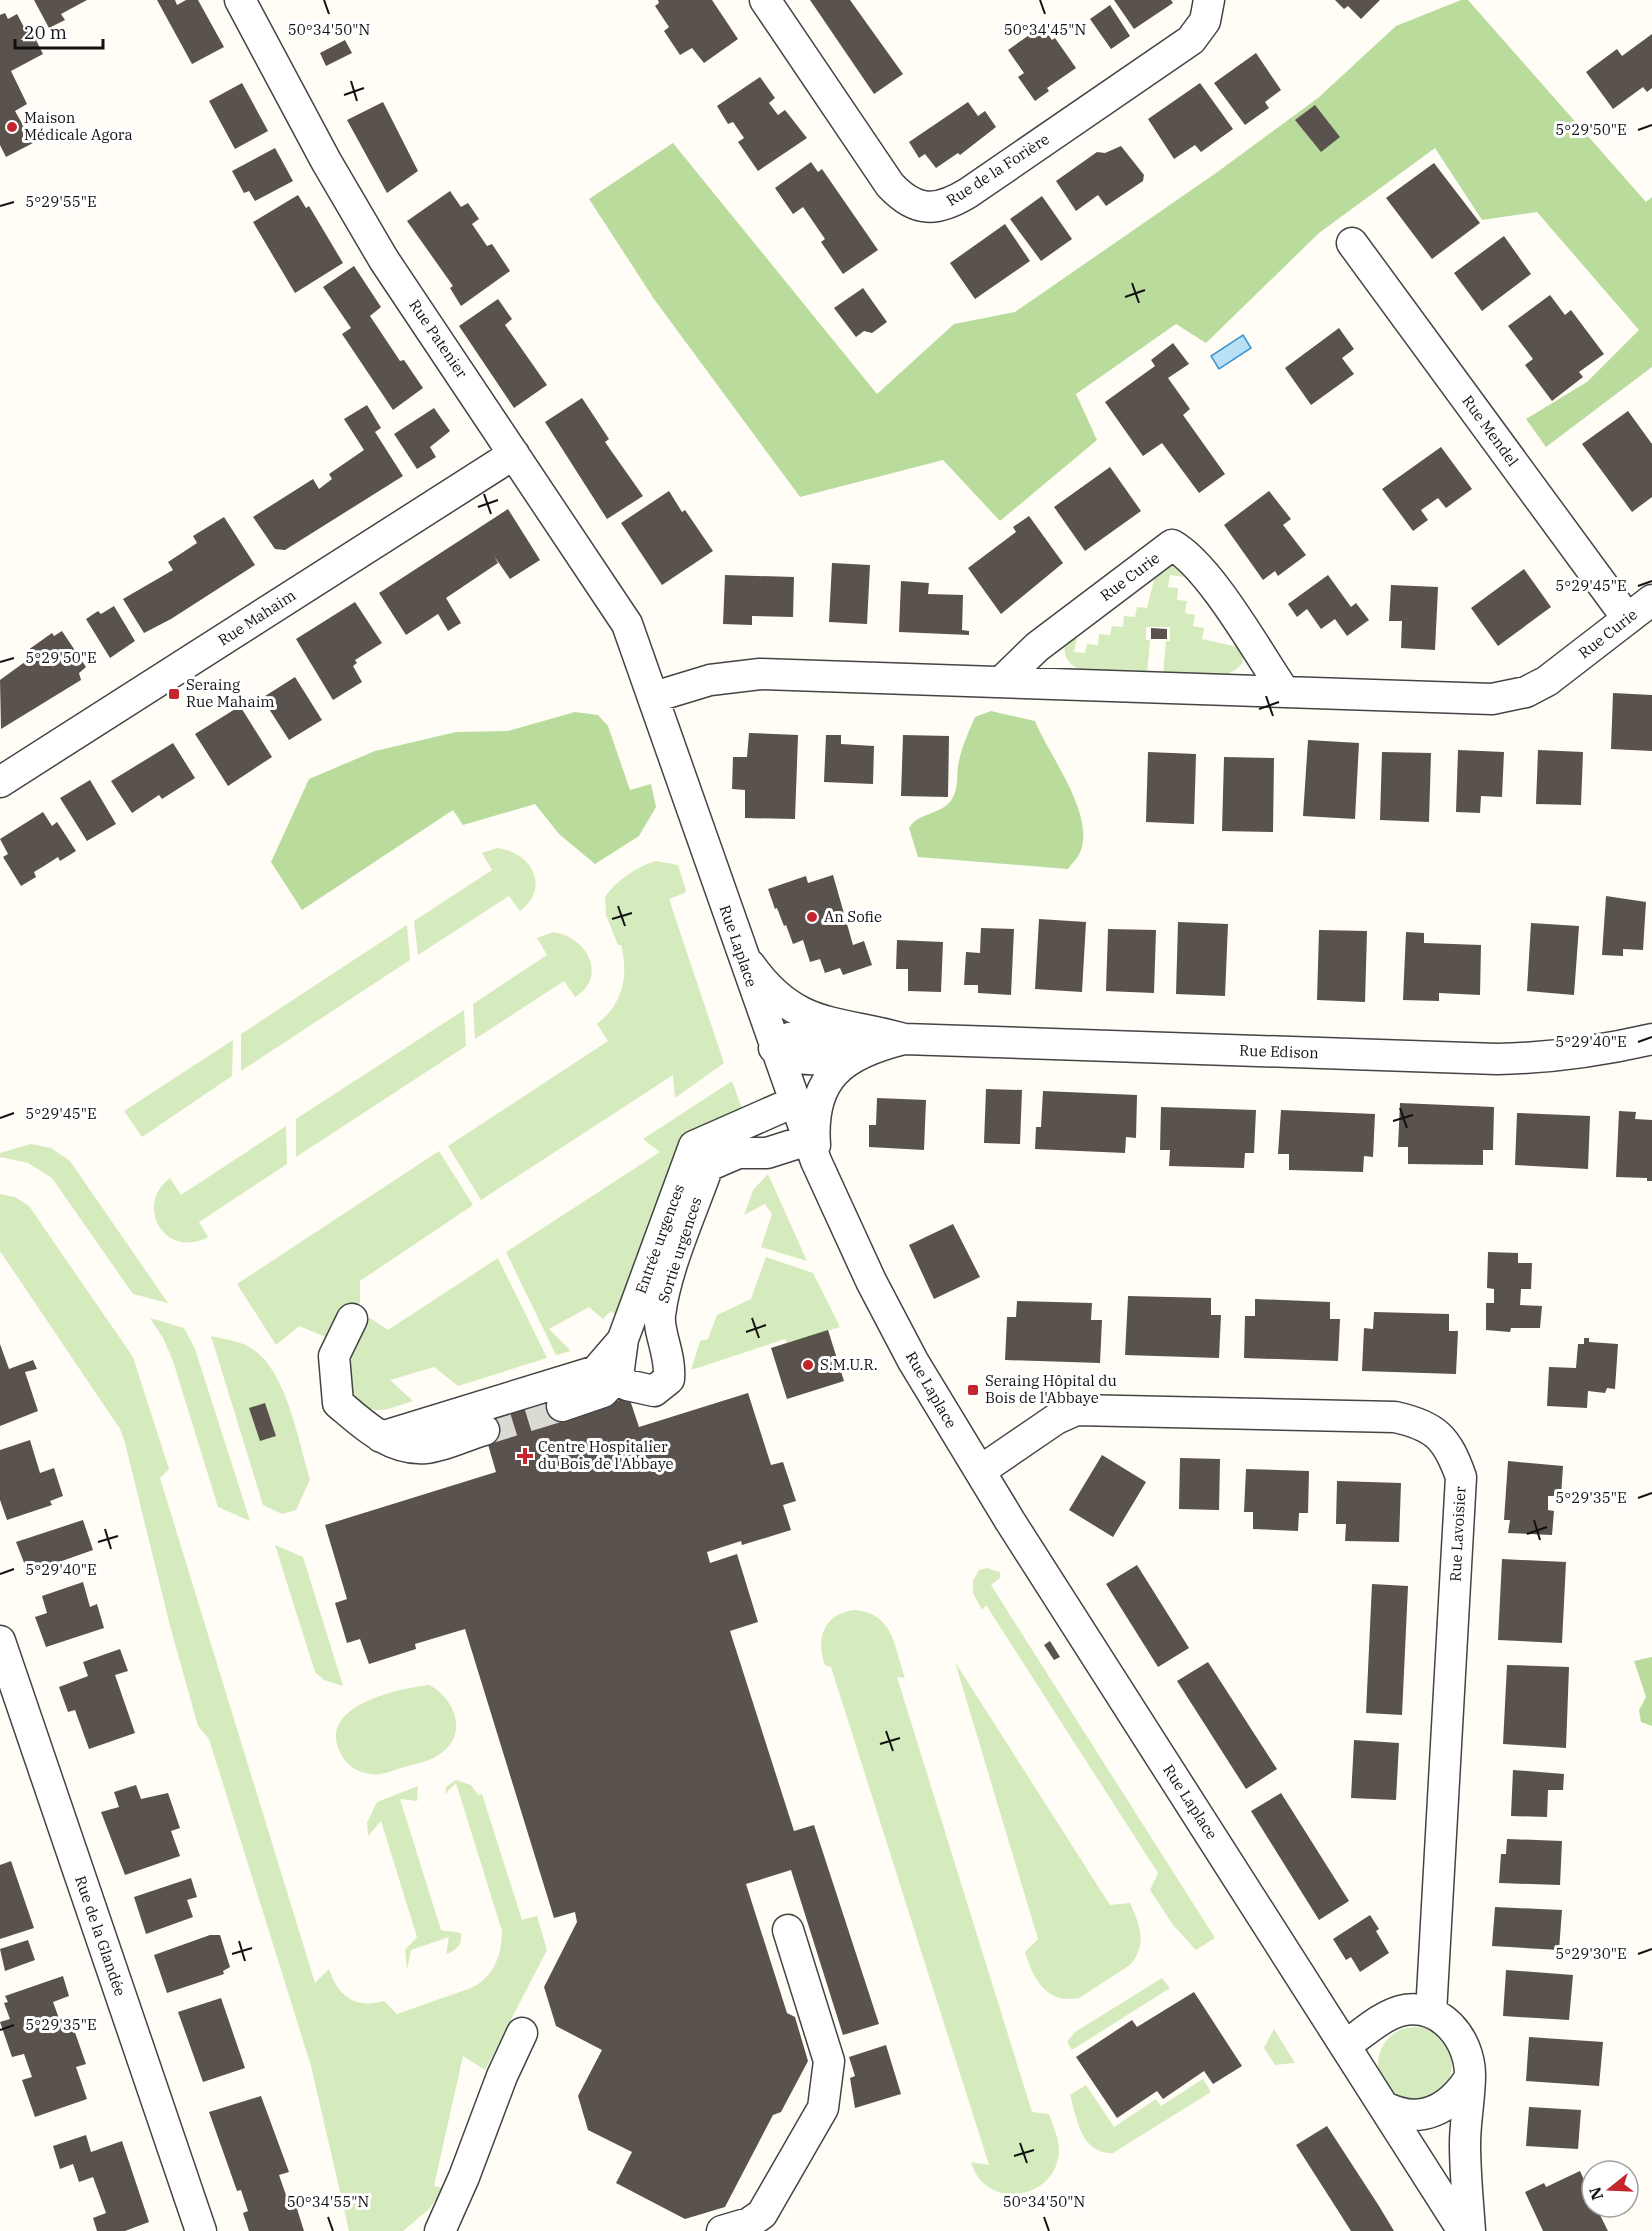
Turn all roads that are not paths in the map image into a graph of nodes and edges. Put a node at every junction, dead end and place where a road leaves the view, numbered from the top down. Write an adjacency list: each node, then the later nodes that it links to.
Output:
1 (240, 0): 5 (street, Rue Patenier)
2 (765, 0): 3 (street, Rue de la Forière)
3 (1209, 0)
4 (1352, 243): 7 (street, Rue Mendel)
5 (514, 454): 9 (street, Rue Patenier); 11 (street, Rue Mahaim)
6 (1652, 600): 7 (street, Rue Curie)
7 (1627, 618): 10 (street, Rue Curie)
8 (1001, 682): 9 (street, Rue Curie); 10 (street, Rue Curie); 10 (street, Rue Curie)
9 (650, 685): 12 (street, Rue Laplace)
10 (1284, 692)
11 (0, 782)
12 (739, 950): 14 (street); 15 (street, Rue Laplace)
13 (1652, 1039): 14 (street, Rue Edison)
14 (853, 1040): 15 (street); 17 (street, Rue Edison)
15 (774, 1048): 16 (street, Rue Laplace)
16 (794, 1102): 17 (street, Rue Laplace); 19 (street, Entrée urgences)
17 (812, 1151): 20 (street, Sortie urgences); 24 (street, Rue Laplace)
18 (352, 1319): 23 (street)
19 (623, 1339): 20 (street, Entrée urgences); 23 (street)
20 (618, 1376): 21 (street)
21 (562, 1406)
22 (484, 1430): 23 (street)
23 (381, 1437)
24 (980, 1471): 27 (street, Rue Lavoisier); 29 (street, Rue Laplace)
25 (0, 1641): 32 (street, Rue de la Glandée)
26 (788, 1930): 34 (street)
27 (1431, 2013): 29 (street); 30 (street)
28 (522, 2033): 33 (street)
29 (1346, 2045): 31 (street, Rue Laplace)
30 (1469, 2079): 31 (street); 36 (street)
31 (1385, 2108): 35 (street, Rue Laplace)
32 (201, 2231)
33 (440, 2231)
34 (722, 2231)
35 (1463, 2231)
36 (1470, 2231)

